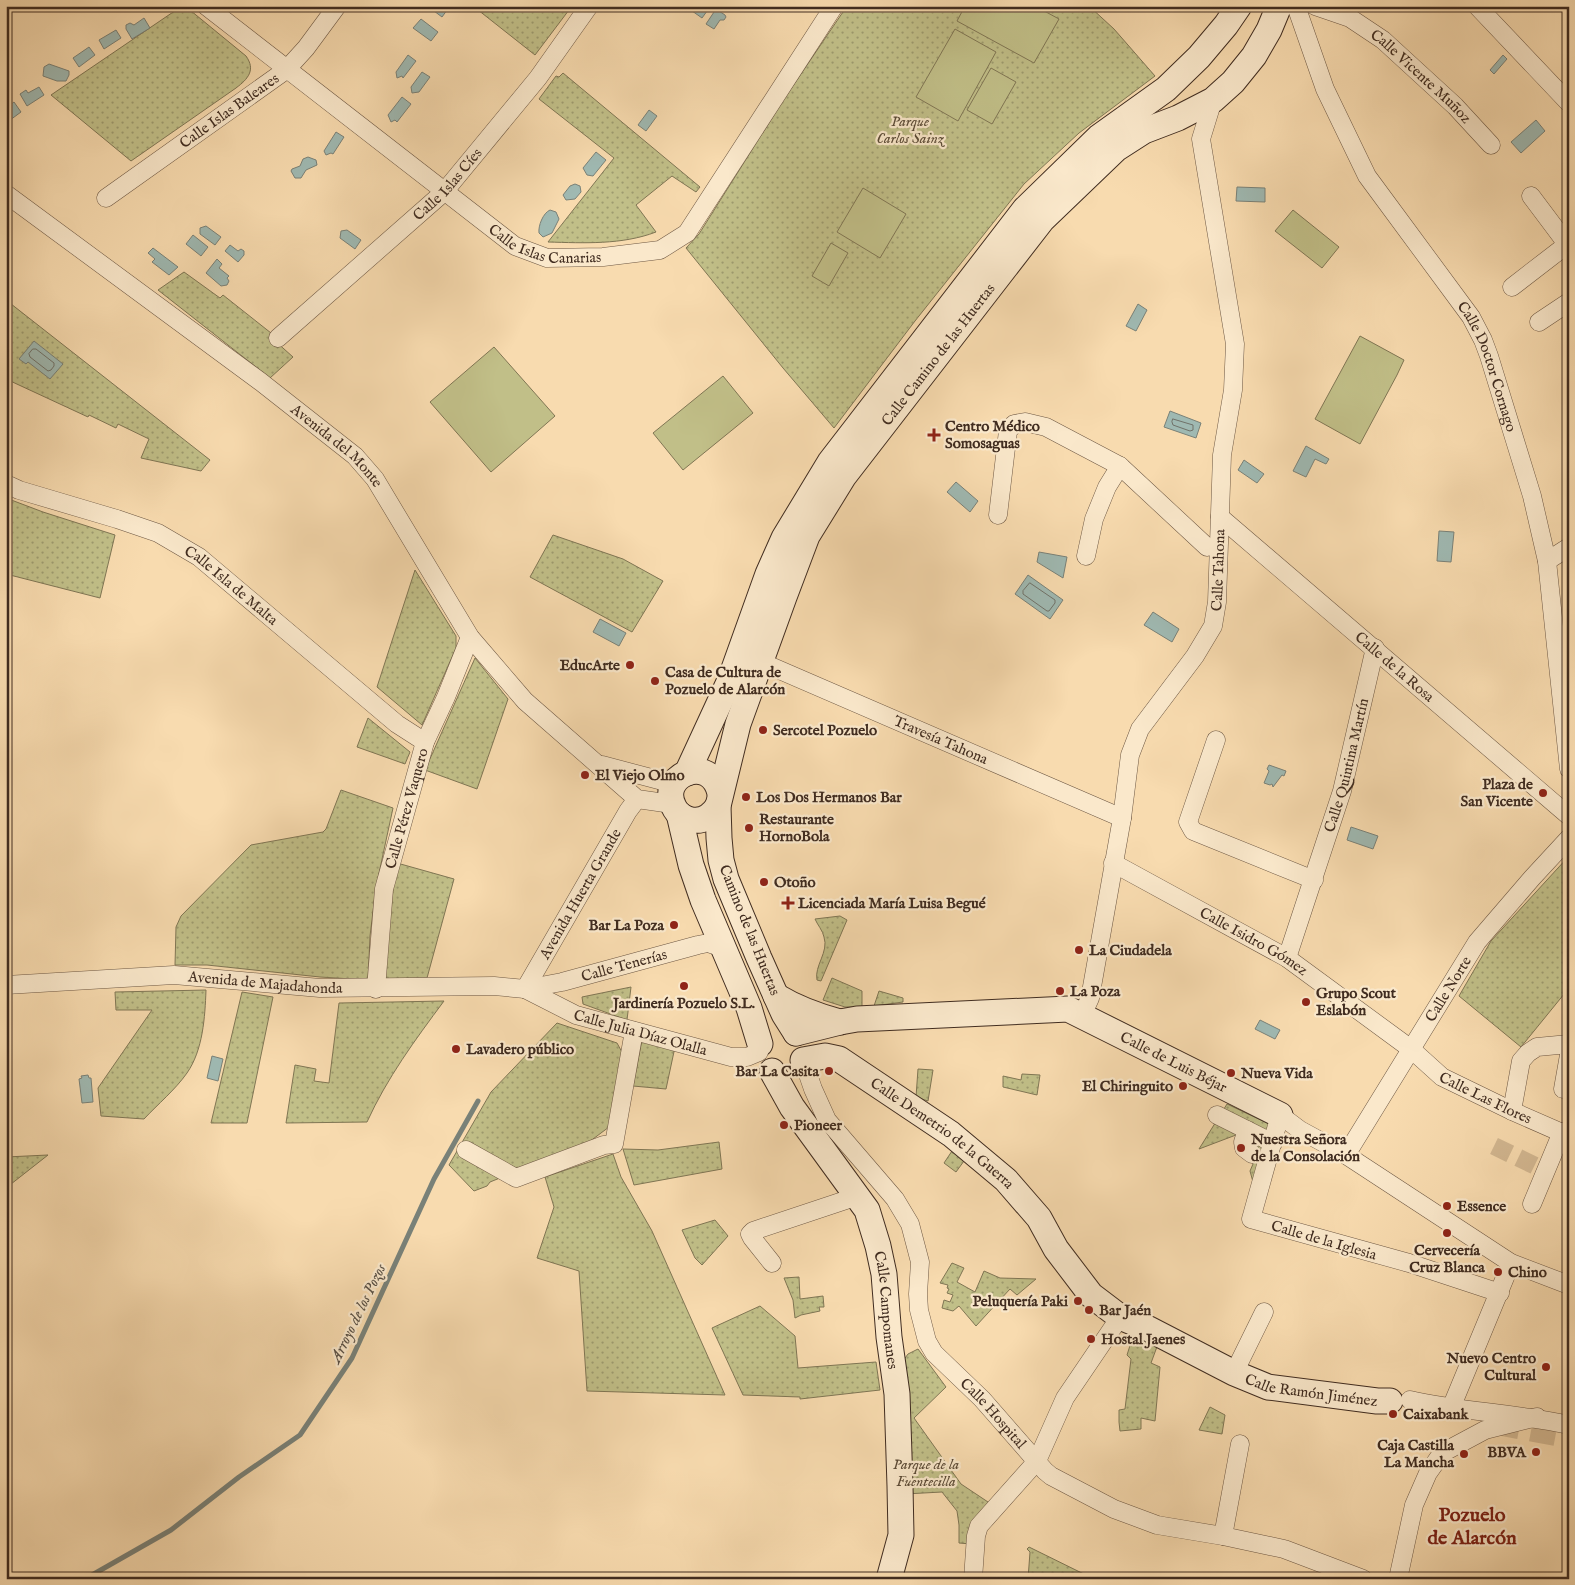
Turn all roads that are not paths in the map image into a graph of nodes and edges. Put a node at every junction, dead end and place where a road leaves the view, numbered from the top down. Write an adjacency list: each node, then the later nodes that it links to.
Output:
1 (206, 6): 10 (street, Calle Islas Canarias)
2 (337, 6): 10 (street, Calle Islas Baleares)
3 (588, 6): 14 (street, Calle Islas Cíes)
4 (834, 6): 14 (street, Calle Islas Canarias)
5 (1238, 6): 39 (main road, Calle Camino de las Huertas)
6 (1279, 6): 11 (main road, Calle Camino de las Huertas)
7 (1296, 6): 30 (street, Calle Doctor Cornago)
8 (1315, 6): 13 (street, Calle Vicente Muñoz)
9 (1477, 6): 12 (street)
10 (286, 70): 14 (street, Calle Islas Canarias); 17 (street, Calle Islas Baleares)
11 (1213, 100): 26 (street, Calle Tahona); 33 (main road, Calle Camino de las Huertas)
12 (1569, 103)
13 (1491, 145)
14 (444, 192): 22 (street, Calle Islas Cíes)
15 (6, 194): 31 (street, Avenida del Monte)
16 (1531, 196): 18 (street)
17 (106, 198)
18 (1568, 243): 19 (street)
19 (1512, 286)
20 (1569, 302): 21 (street)
21 (1540, 322)
22 (278, 338)
23 (1120, 466): 25 (street); 28 (street); 29 (street)
24 (6, 484): 35 (street, Calle Isla de Malta)
25 (998, 515)
26 (1220, 517): 32 (street, Calle de la Rosa); 43 (street, Calle Tahona)
27 (1569, 546): 30 (street)
28 (1207, 547)
29 (1086, 556)
30 (1547, 561): 36 (street, Calle Doctor Cornago)
31 (470, 637): 35 (street, Calle Pérez Vaquero); 37 (street, Avenida del Monte)
32 (1375, 648): 42 (street, Calle de la Rosa); 46 (street, Calle Quintina Martín)
33 (761, 662): 41 (main road, Calle Camino de las Huertas); 43 (street, Travesía Tahona)
34 (1216, 740): 46 (street)
35 (425, 742): 50 (street, Calle Pérez Vaquero)
36 (1567, 743): 38 (street, Calle Doctor Cornago)
37 (599, 764): 39 (street, Avenida del Monte); 40 (street, Avenida del Monte)
38 (1569, 769)
39 (678, 794): 40 (street); 41 (main road); 41 (main road); 47 (main road, Camino de las Huertas)
40 (637, 799): 51 (street, Avenida Huerta Grande)
41 (719, 800): 52 (main road, Camino de las Huertas)
42 (1569, 816)
43 (1122, 818): 45 (street, Calle Tahona)
44 (1569, 838): 58 (street, Calle Norte)
45 (1113, 863): 48 (street, Calle Isidro Gómez); 53 (street, Calle Tahona)
46 (1314, 880): 48 (street, Calle Quintina Martín)
47 (722, 948): 51 (street, Calle Tenerías); 60 (main road, Camino de las Huertas)
48 (1287, 958): 58 (street, Calle Isidro Gómez)
49 (6, 985): 50 (street, Avenida de Majadahonda)
50 (376, 989): 51 (street, Avenida de Majadahonda)
51 (525, 989): 55 (street, Calle Julia Díaz Olalla)
52 (776, 996): 54 (main road); 56 (main road, Camino de las Huertas)
53 (1079, 1013): 54 (main road, Calle de Luis Béjar); 65 (main road, Calle de Luis Béjar)
54 (840, 1022): 56 (main road, Calle de Luis Béjar)
55 (634, 1031): 60 (street, Calle Julia Díaz Olalla); 67 (street)
56 (796, 1033): 60 (main road); 61 (main road)
57 (1569, 1044): 63 (street)
58 (1411, 1049): 63 (street, Calle Las Flores); 69 (street, Calle Norte)
59 (1569, 1055): 62 (street)
60 (764, 1056): 61 (main road); 70 (main road, Calle Campomanes)
61 (803, 1060): 77 (main road, Calle Demetrio de la Guerra); 84 (street, Calle Hospital)
62 (1563, 1089)
63 (1512, 1111): 66 (street, Calle Las Flores)
64 (1247, 1130): 65 (street); 65 (street); 68 (street)
65 (1276, 1130): 69 (street, Calle de Luis Béjar); 75 (street, Calle de la Iglesia)
66 (1565, 1134): 71 (street)
67 (466, 1150)
68 (1252, 1154)
69 (1346, 1155): 73 (street, Calle de Luis Béjar)
70 (858, 1196): 72 (street); 86 (main road, Calle Campomanes)
71 (1532, 1204)
72 (772, 1263)
73 (1511, 1263): 74 (street, Calle de Luis Béjar); 75 (street)
74 (1569, 1285)
75 (1500, 1292): 80 (street)
76 (1264, 1312): 78 (street, Calle Ramón Jiménez)
77 (1128, 1321): 78 (main road, Calle Ramón Jiménez); 84 (street)
78 (1234, 1373): 79 (main road, Calle Ramón Jiménez)
79 (1400, 1400): 80 (street, Calle Ramón Jiménez)
80 (1451, 1408): 81 (street, Calle Ramón Jiménez)
81 (1537, 1417): 82 (street, Calle Ramón Jiménez); 89 (street)
82 (1569, 1425)
83 (1240, 1444): 85 (street)
84 (1037, 1461): 85 (street, Calle Hospital); 87 (street)
85 (1224, 1536): 88 (street, Calle Hospital)
86 (889, 1579)
87 (973, 1579)
88 (1363, 1579)
89 (1398, 1579)

